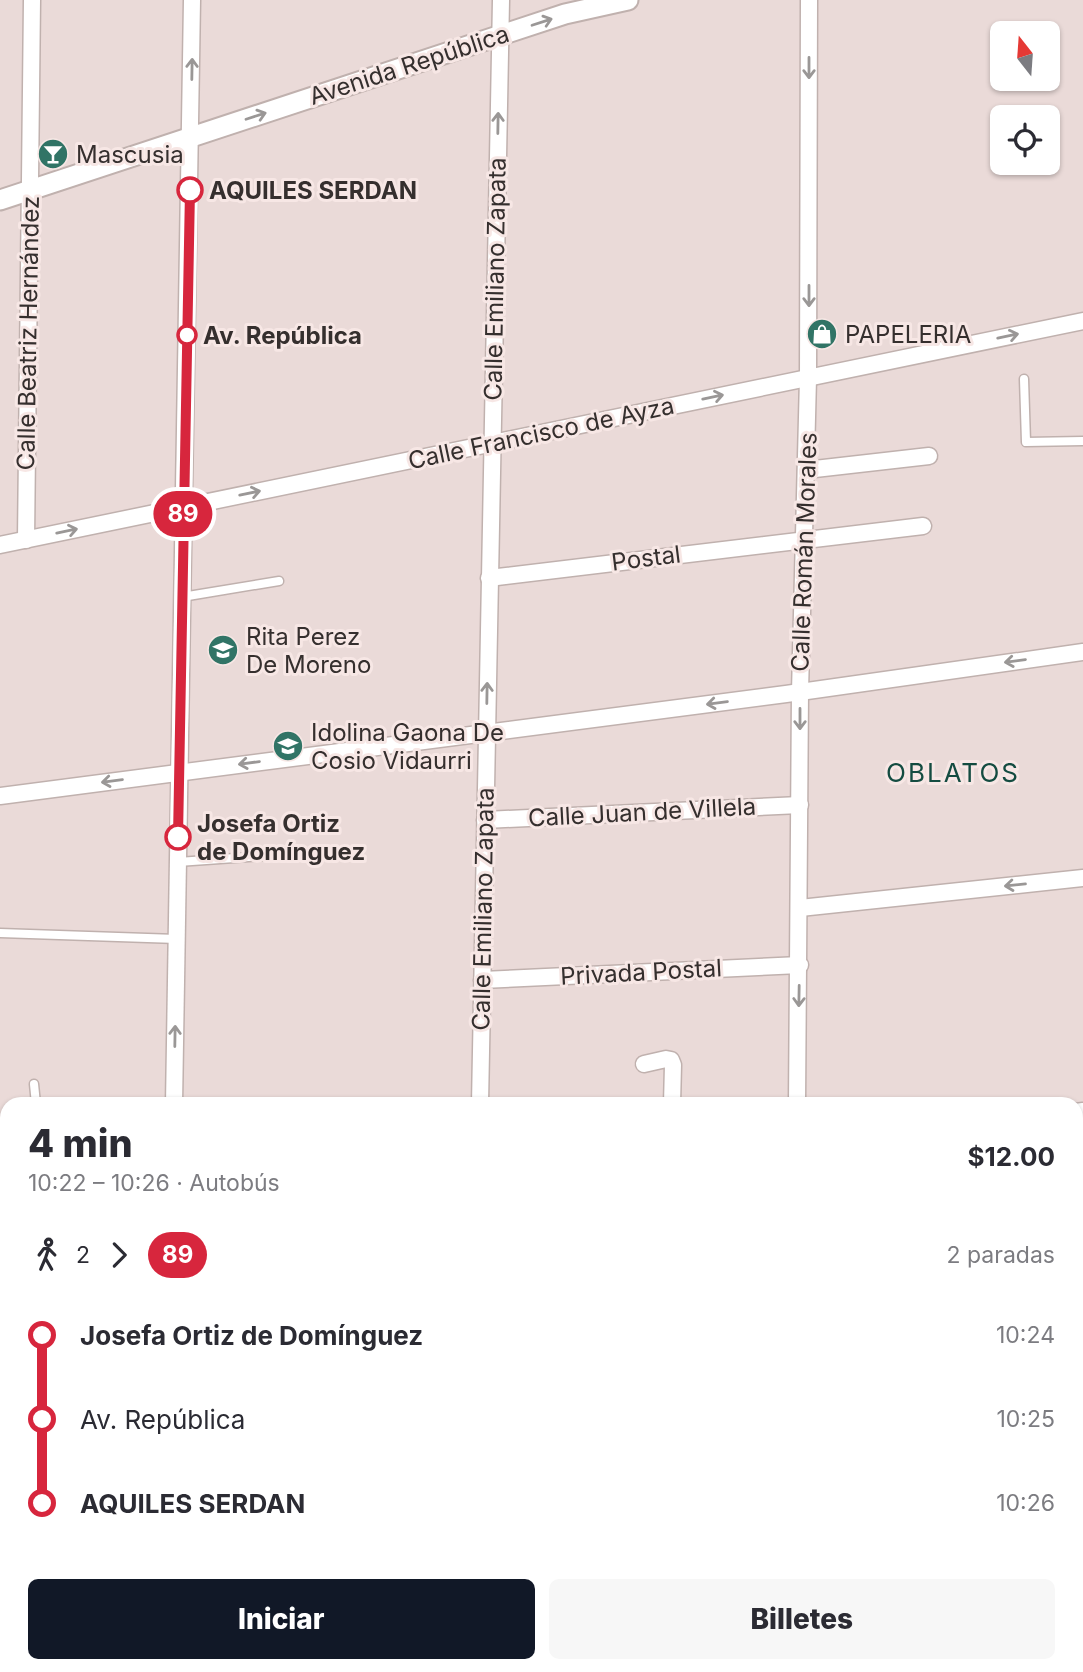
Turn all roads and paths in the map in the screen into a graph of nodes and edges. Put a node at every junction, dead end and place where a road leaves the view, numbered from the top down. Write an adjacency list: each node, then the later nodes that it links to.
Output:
1 (32, 0): 8 (street, Calle Beatriz Hernández)
2 (192, 0): 7 (street, one-way to 2)
3 (501, 0): 6 (street, Calle Emiliano Zapata)
4 (628, 0): 6 (street, Avenida República, one-way to 4)
5 (809, 0): 11 (street, Calle Román Morales, one-way to 11)
6 (500, 35): 7 (street, Avenida República, one-way to 6); 14 (street, Calle Emiliano Zapata, one-way to 6)
7 (191, 137): 8 (street, Avenida República); 17 (street)
8 (30, 190): 9 (street, Avenida República); 20 (street, Calle Beatriz Hernández)
9 (0, 200)
10 (1083, 321): 11 (street, Calle Francisco de Ayza, one-way to 10)
11 (808, 378): 14 (street, Calle Francisco de Ayza, one-way to 11); 16 (street, Calle Román Morales)
12 (1024, 379): 13 (lane)
13 (1083, 441)
14 (492, 443): 17 (street, Calle Francisco de Ayza, one-way to 14); 22 (street, Calle Emiliano Zapata)
15 (929, 456): 16 (street)
16 (806, 470): 19 (street, Calle Román Morales)
17 (183, 507): 20 (street, Calle Francisco de Ayza, one-way to 17); 24 (street)
18 (923, 526): 19 (street, Postal)
19 (804, 539): 22 (street, Postal); 26 (street, Calle Román Morales)
20 (26, 540): 21 (street, Calle Francisco de Ayza)
21 (0, 545)
22 (489, 578): 27 (street, Calle Emiliano Zapata, one-way to 22)
23 (279, 581): 24 (lane)
24 (182, 597): 28 (street)
25 (1083, 652): 26 (street, one-way to 26)
26 (800, 692): 27 (street, one-way to 27); 30 (street, Calle Román Morales, one-way to 30)
27 (486, 732): 28 (street, one-way to 28); 31 (street, Calle Emiliano Zapata)
28 (180, 772): 29 (street, one-way to 29); 33 (street)
29 (0, 796)
30 (800, 805): 31 (street, Calle Juan de Villela); 35 (street, Calle Román Morales)
31 (485, 820): 39 (street, Calle Emiliano Zapata)
32 (307, 853): 33 (lane)
33 (178, 862): 37 (street)
34 (1083, 878): 35 (street, one-way to 35)
35 (800, 908): 38 (street, Calle Román Morales)
36 (0, 933): 37 (lane)
37 (177, 939): 43 (street, one-way to 37)
38 (800, 965): 39 (street, Privada Postal); 46 (street, Calle Román Morales, one-way to 46)
39 (482, 980): 44 (street, Calle Emiliano Zapata)
40 (644, 1064): 45 (street)
41 (34, 1084): 42 (lane)
42 (35, 1097)
43 (174, 1097)
44 (480, 1097)
45 (672, 1097)
46 (797, 1097)

